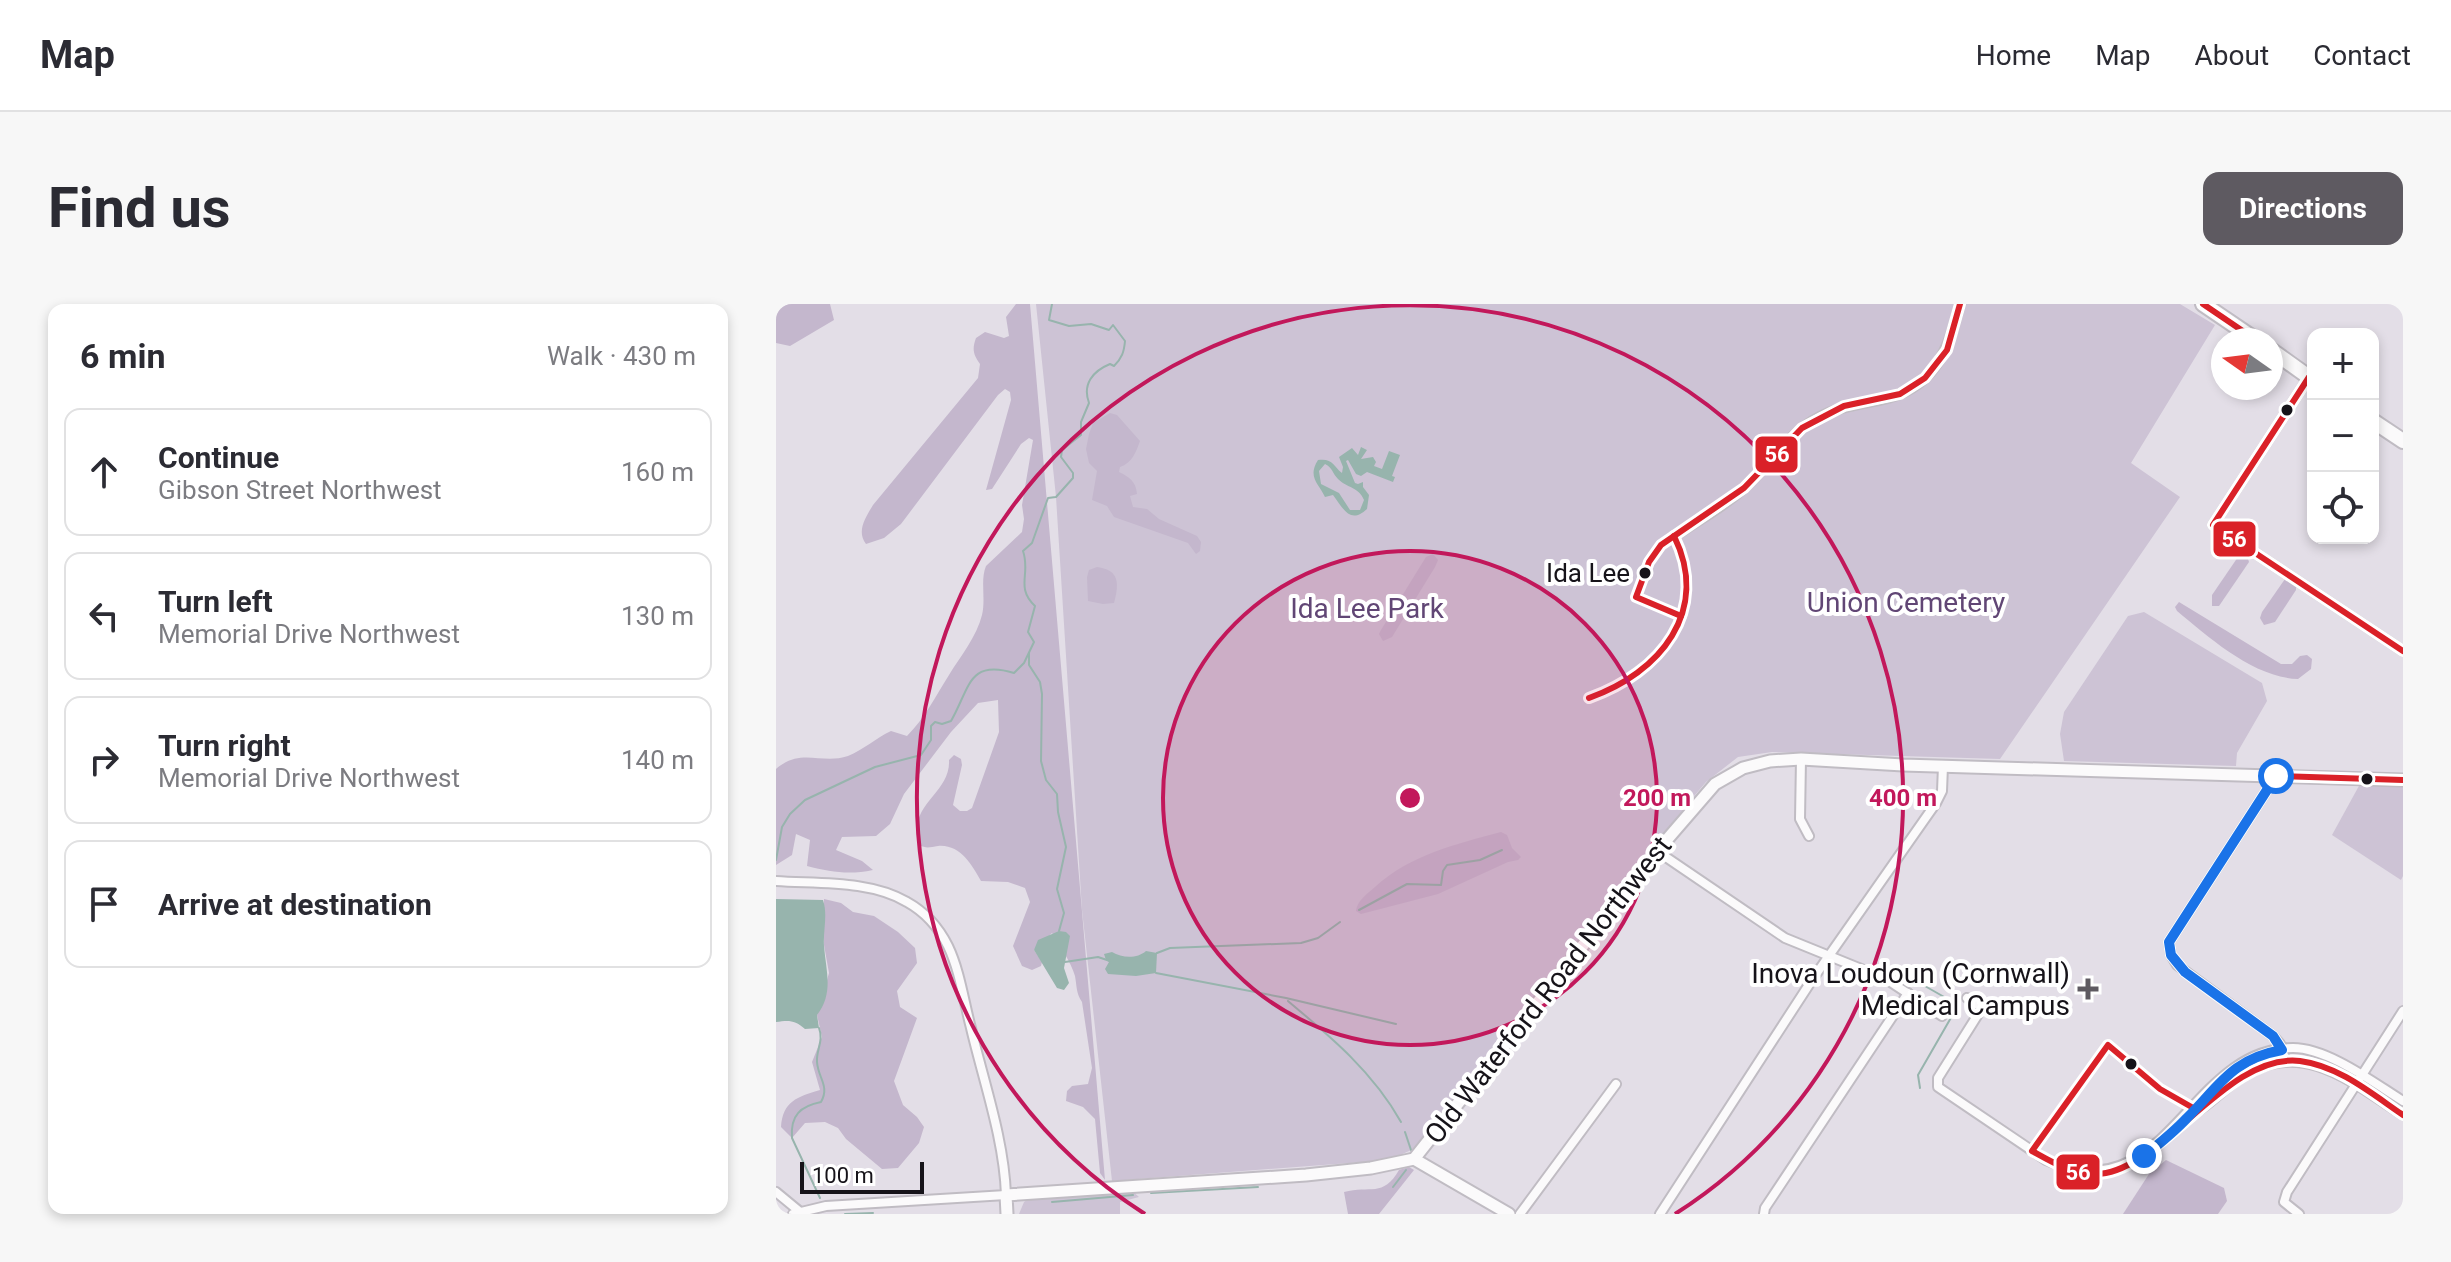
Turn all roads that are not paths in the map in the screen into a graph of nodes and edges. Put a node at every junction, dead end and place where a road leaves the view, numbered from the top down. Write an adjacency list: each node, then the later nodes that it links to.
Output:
1 (1960, 304): 9 (street)
2 (2203, 304): 3 (main road)
3 (2238, 328)
4 (2283, 359): 5 (main road)
5 (2307, 376)
6 (2307, 385): 10 (street)
7 (2379, 425): 8 (main road)
8 (2403, 441)
9 (1674, 536)
10 (2403, 651)
11 (1801, 759): 12 (street, Old Waterford Road Northwest); 15 (street); 16 (street, Old Waterford Road Northwest)
12 (1943, 766): 13 (street, Old Waterford Road Northwest); 18 (street)
13 (2276, 776): 14 (street, Old Waterford Road Northwest); 23 (street)
14 (2403, 780)
15 (1809, 836)
16 (1657, 851): 18 (street); 31 (street, Old Waterford Road Northwest)
17 (776, 881): 33 (street)
18 (1829, 957): 19 (street); 38 (street)
19 (1908, 993): 22 (street); 39 (street)
20 (1967, 998): 30 (street)
21 (2403, 1011): 25 (street)
22 (1942, 1016)
23 (2282, 1050): 24 (street); 25 (street); 30 (street)
24 (2286, 1061): 27 (street); 30 (street)
25 (2361, 1075): 27 (street); 28 (street)
26 (1616, 1084): 37 (street)
27 (2355, 1085): 29 (street); 40 (street)
28 (2403, 1101)
29 (2403, 1115)
30 (2188, 1117)
31 (1414, 1159): 33 (street, Old Waterford Road Northwest); 36 (street)
32 (776, 1192): 34 (street)
33 (1006, 1195): 34 (street, Old Waterford Road Northwest); 35 (street)
34 (796, 1213)
35 (1007, 1214)
36 (1509, 1214)
37 (1520, 1214)
38 (1660, 1214)
39 (1764, 1214)
40 (2299, 1214)

